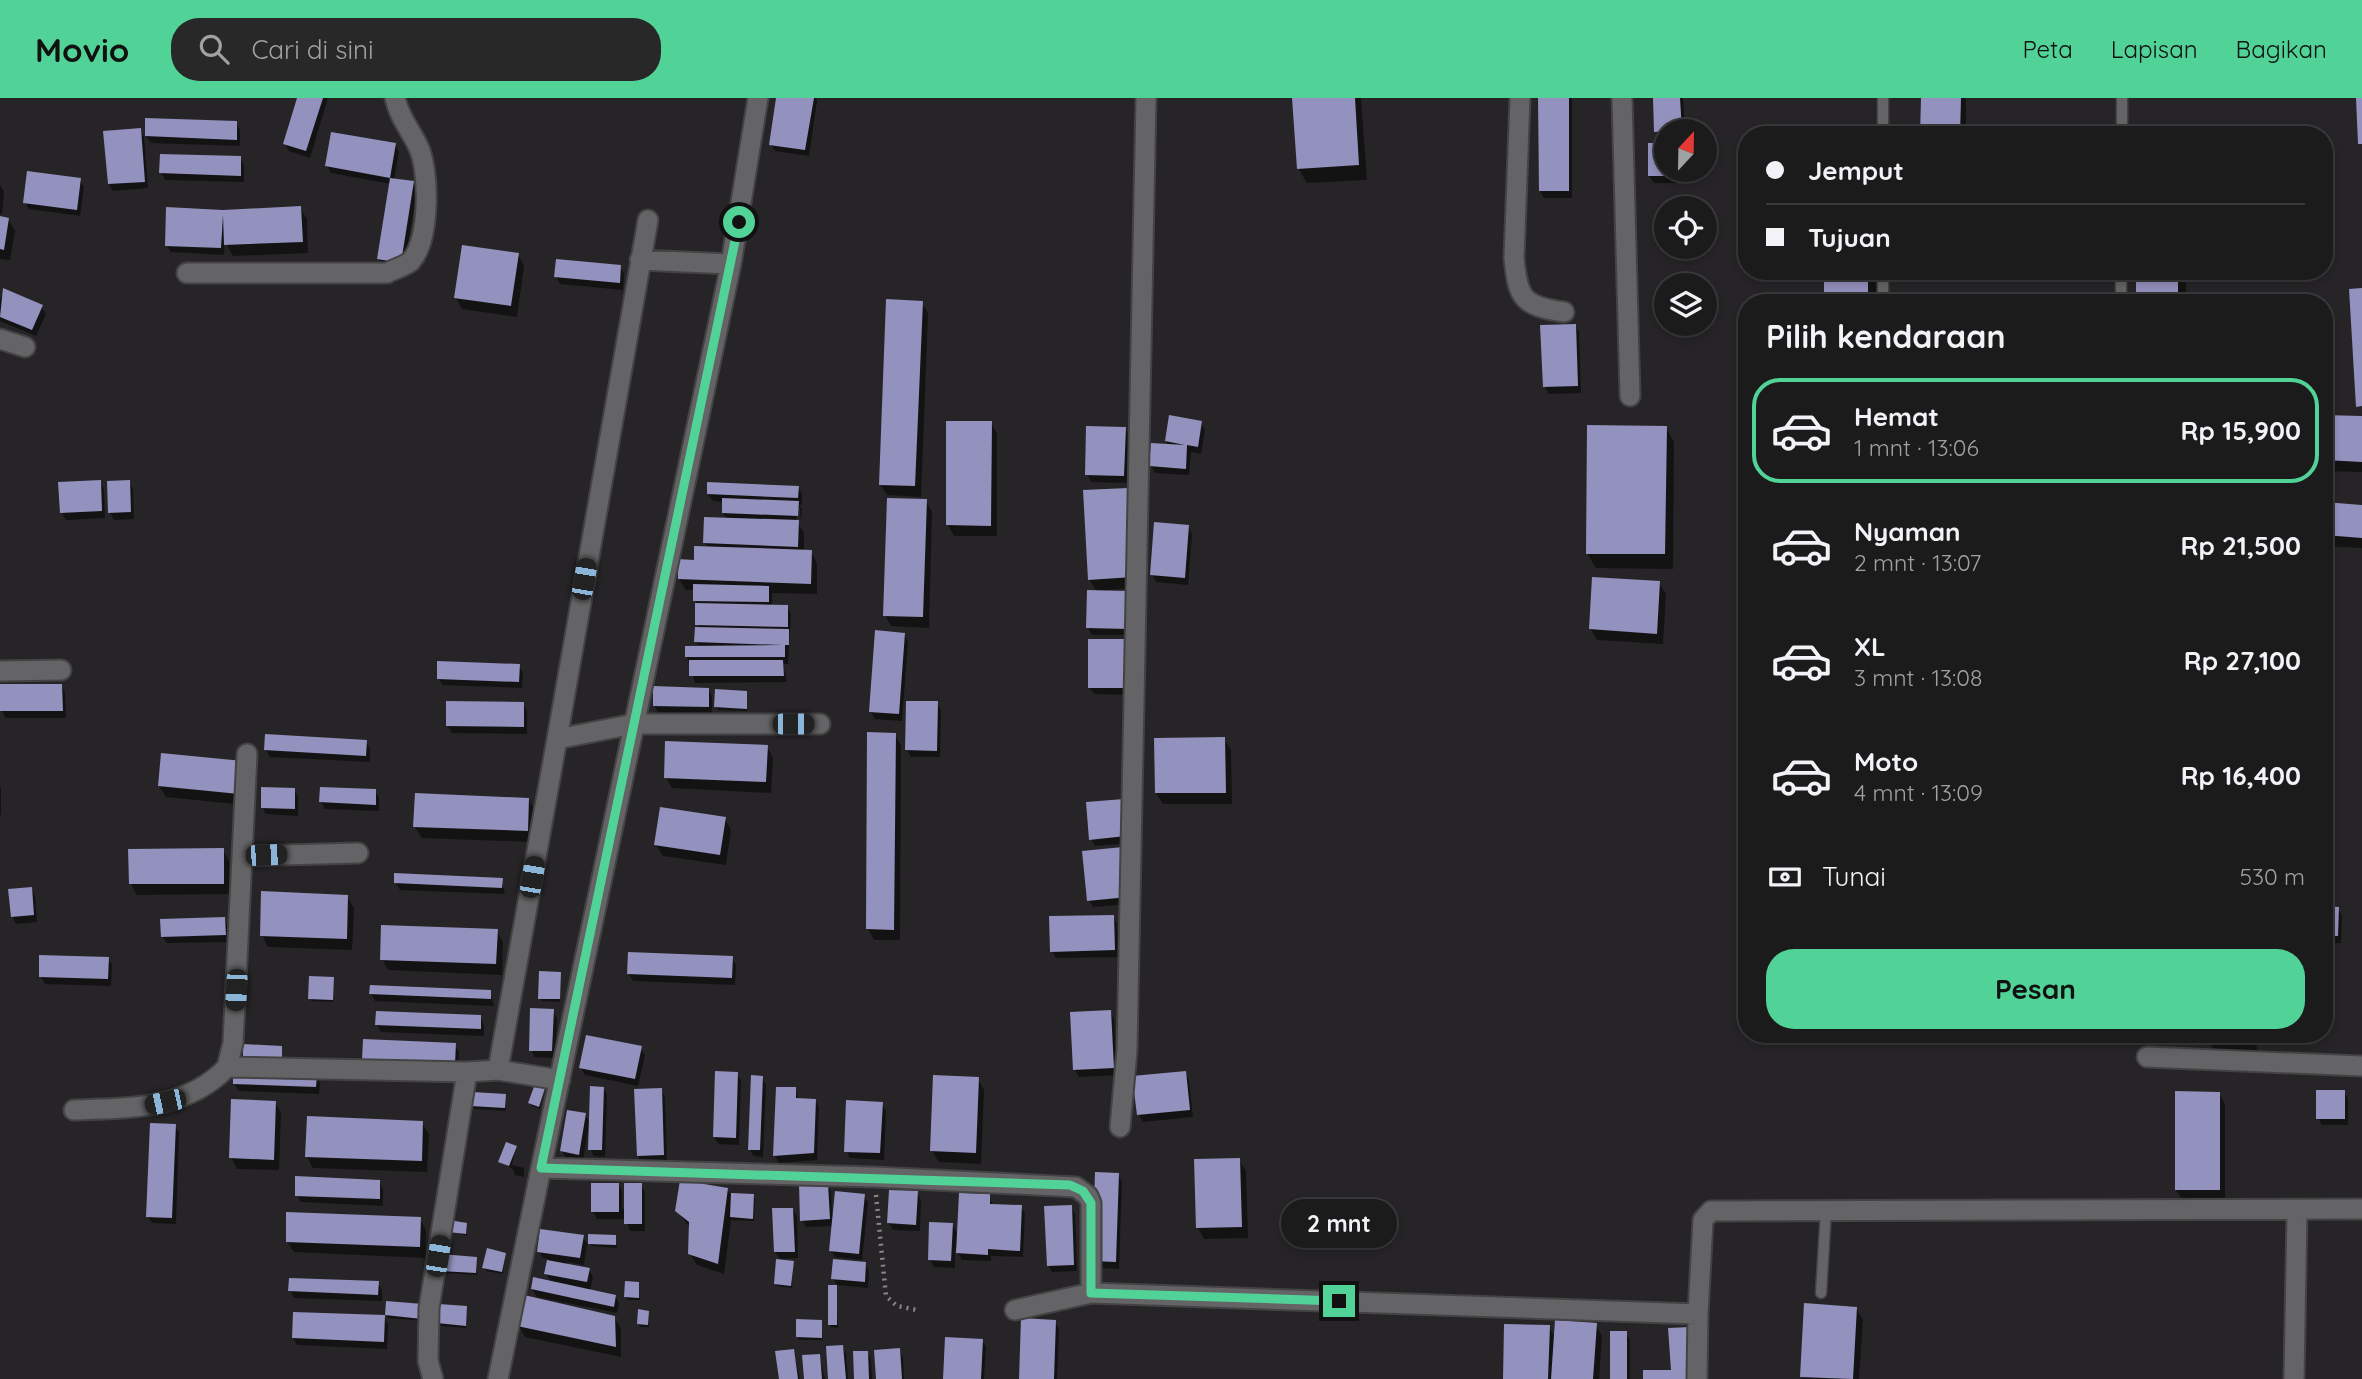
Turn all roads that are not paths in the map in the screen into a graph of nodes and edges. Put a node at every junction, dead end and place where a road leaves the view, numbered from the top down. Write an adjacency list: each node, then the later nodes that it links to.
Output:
1 (395, 98): 13 (street)
2 (758, 98): 12 (street)
3 (1146, 98): 33 (street)
4 (1520, 98): 14 (street)
5 (1622, 98): 17 (street)
6 (1883, 98): 8 (lane)
7 (2122, 98): 9 (lane)
8 (1883, 126)
9 (2122, 126)
10 (648, 220): 11 (street)
11 (640, 260): 12 (street); 22 (street)
12 (731, 264): 20 (street)
13 (187, 273)
14 (1564, 312)
15 (0, 339): 16 (street)
16 (24, 347)
17 (1630, 396)
18 (61, 670): 19 (street)
19 (0, 671)
20 (634, 724): 21 (street); 22 (street); 31 (street)
21 (820, 724)
22 (556, 739): 29 (street)
23 (247, 754): 25 (street)
24 (358, 852): 25 (street)
25 (243, 856): 28 (street)
26 (2147, 1056): 27 (street)
27 (2362, 1066)
28 (227, 1067): 30 (street); 32 (street)
29 (498, 1070): 30 (street); 31 (street)
30 (467, 1072): 42 (street)
31 (560, 1080): 34 (street)
32 (74, 1110)
33 (1120, 1127)
34 (541, 1168): 38 (street); 43 (street)
35 (2362, 1209): 37 (street)
36 (1826, 1211): 37 (street); 39 (lane); 41 (street)
37 (2297, 1211): 45 (street)
38 (1091, 1293): 40 (street); 41 (street)
39 (1821, 1293)
40 (1015, 1310)
41 (1699, 1314): 44 (street)
42 (433, 1379)
43 (498, 1379)
44 (1697, 1379)
45 (2294, 1379)

